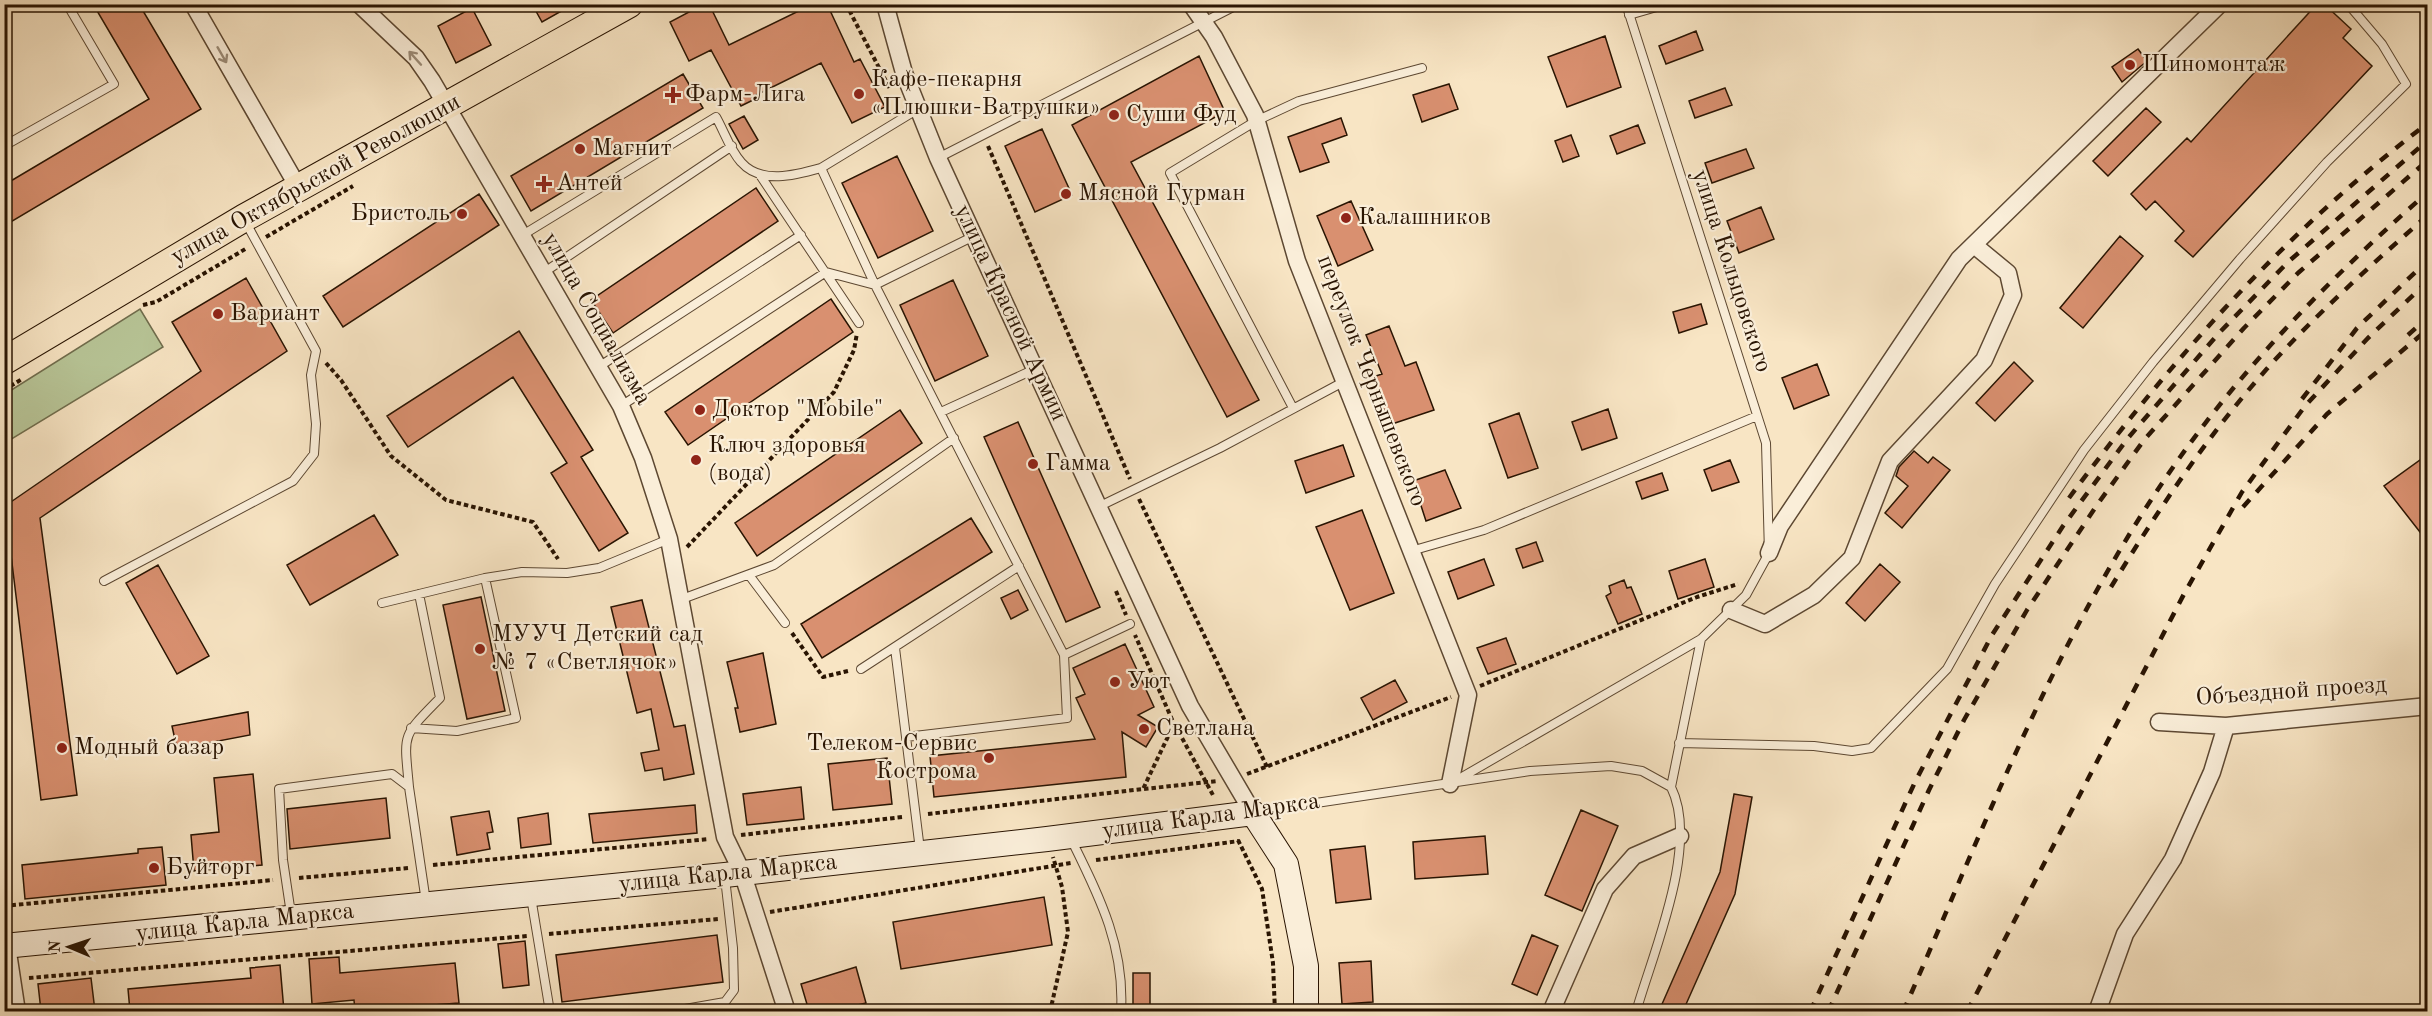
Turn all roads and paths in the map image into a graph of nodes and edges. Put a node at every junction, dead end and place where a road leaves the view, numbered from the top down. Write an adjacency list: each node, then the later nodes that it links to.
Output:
1 (67, 4): 19 (lane)
2 (193, 4): 25 (street, one-way to 25)
3 (359, 4): 15 (street, улица Социализма, one-way to 3)
4 (629, 4): 15 (main road, улица Октябрьской Революции)
5 (885, 4): 16 (street, улица Красной Армии)
6 (1191, 4): 13 (street, переулок Чернышевского)
7 (1239, 4): 13 (lane)
8 (1626, 4): 12 (lane, улица Кольцовского)
9 (1667, 4): 12 (lane)
10 (2348, 4): 75 (lane)
11 (2213, 7): 31 (street)
12 (1629, 15): 46 (lane, улица Кольцовского)
13 (1204, 23): 17 (street, переулок Чернышевского); 18 (lane)
14 (1422, 68): 17 (lane)
15 (447, 106): 25 (main road, улица Октябрьской Революции); 28 (street, улица Социализма)
16 (918, 110): 21 (street, улица Красной Армии); 22 (lane)
17 (1256, 121): 41 (street, переулок Чернышевского); 44 (lane)
18 (983, 135): 21 (lane); 48 (path)
19 (4, 146)
20 (732, 146): 23 (lane); 28 (lane); 33 (lane)
21 (938, 158): 29 (street, улица Красной Армии)
22 (821, 168): 23 (lane); 34 (lane)
23 (760, 175): 27 (lane)
24 (356, 184): 30 (path)
25 (298, 187): 26 (main road, улица Октябрьской Революции)
26 (244, 218): 30 (lane); 40 (main road, улица Октябрьской Революции)
27 (801, 235): 32 (lane); 38 (lane)
28 (520, 236): 33 (street, улица Социализма)
29 (974, 236): 34 (lane); 39 (street, улица Красной Армии)
30 (257, 242): 35 (path); 37 (lane)
31 (1974, 244): 52 (street); 62 (street)
32 (826, 272): 34 (lane); 36 (lane); 43 (lane)
33 (543, 273): 38 (street, улица Социализма)
34 (875, 285): 45 (lane)
35 (141, 306)
36 (859, 323): 53 (path)
37 (316, 351): 55 (path); 58 (lane)
38 (600, 366): 43 (street, улица Социализма)
39 (1036, 368): 45 (lane); 49 (street, улица Красной Армии)
40 (14, 369): 42 (path)
41 (1345, 381): 44 (lane); 51 (street, переулок Чернышевского)
42 (4, 390)
43 (621, 406): 50 (street, улица Социализма)
44 (1293, 408): 48 (lane)
45 (941, 412): 47 (lane)
46 (1757, 416): 51 (lane); 52 (lane, улица Кольцовского)
47 (954, 438): 54 (lane); 56 (lane)
48 (1134, 489): 49 (lane); 76 (path)
49 (1100, 506): 80 (street, улица Красной Армии)
50 (669, 539): 53 (street, улица Социализма); 55 (lane)
51 (1411, 551): 77 (street, переулок Чернышевского)
52 (1769, 554): 62 (lane, улица Карла Маркса)
53 (674, 561): 60 (street, улица Социализма)
54 (1019, 566): 66 (lane); 67 (lane)
55 (567, 573): 57 (lane)
56 (749, 575): 60 (lane); 63 (lane)
57 (485, 578): 59 (lane); 73 (lane)
58 (104, 580)
59 (419, 594): 61 (lane); 73 (lane)
60 (682, 599): 83 (street, улица Социализма)
61 (382, 603)
62 (1731, 610): 65 (lane, улица Карла Маркса)
63 (785, 623): 68 (path)
64 (1130, 624): 67 (lane)
65 (1701, 639): 75 (lane); 77 (lane, улица Карла Маркса)
66 (896, 648): 68 (lane); 74 (lane)
67 (1064, 655): 74 (lane)
68 (861, 669)
69 (2427, 706): 72 (street, Объездной проезд)
70 (2158, 722): 72 (street, Объездной проезд)
71 (1174, 724): 81 (path)
72 (2226, 726): 111 (street)
73 (411, 728): 78 (lane)
74 (906, 737): 86 (lane)
75 (1679, 743): 79 (lane)
76 (1267, 767)
77 (1450, 784): 79 (lane, улица Карла Маркса); 80 (lane, улица Карла Маркса)
78 (409, 787): 89 (lane); 91 (lane)
79 (1671, 787): 82 (lane)
80 (1253, 813): 81 (main road, улица Карла Маркса); 108 (main road, улица Красной Армии)
81 (1226, 817): 84 (main road, улица Карла Маркса); 85 (path)
82 (1680, 836): 109 (street); 110 (lane)
83 (725, 837): 89 (path); 90 (street, улица Социализма)
84 (1058, 838): 86 (main road, улица Карла Маркса); 87 (lane); 88 (path)
85 (1239, 841): 87 (path); 107 (path)
86 (921, 854): 90 (main road, улица Карла Маркса)
87 (1082, 861): 88 (path); 106 (lane)
88 (1055, 865): 95 (path); 105 (path)
89 (422, 866): 91 (path); 93 (lane)
90 (734, 873): 92 (main road, улица Карла Маркса); 95 (street, улица Социализма); 97 (lane)
91 (286, 879): 94 (path); 96 (lane)
92 (531, 894): 93 (main road, улица Карла Маркса); 98 (lane)
93 (426, 905): 96 (main road, улица Карла Маркса)
94 (4, 906)
95 (757, 914): 104 (street, улица Социализма)
96 (291, 918): 99 (main road, улица Карла Маркса)
97 (730, 918): 98 (path); 103 (lane)
98 (535, 936): 100 (path); 102 (lane)
99 (5, 939): 100 (street)
100 (13, 980): 101 (street)
101 (17, 1011)
102 (550, 1011)
103 (668, 1011)
104 (787, 1011)
105 (1050, 1011)
106 (1121, 1011)
107 (1275, 1011)
108 (1306, 1011)
109 (1551, 1011)
110 (1636, 1011)
111 (2097, 1011)

